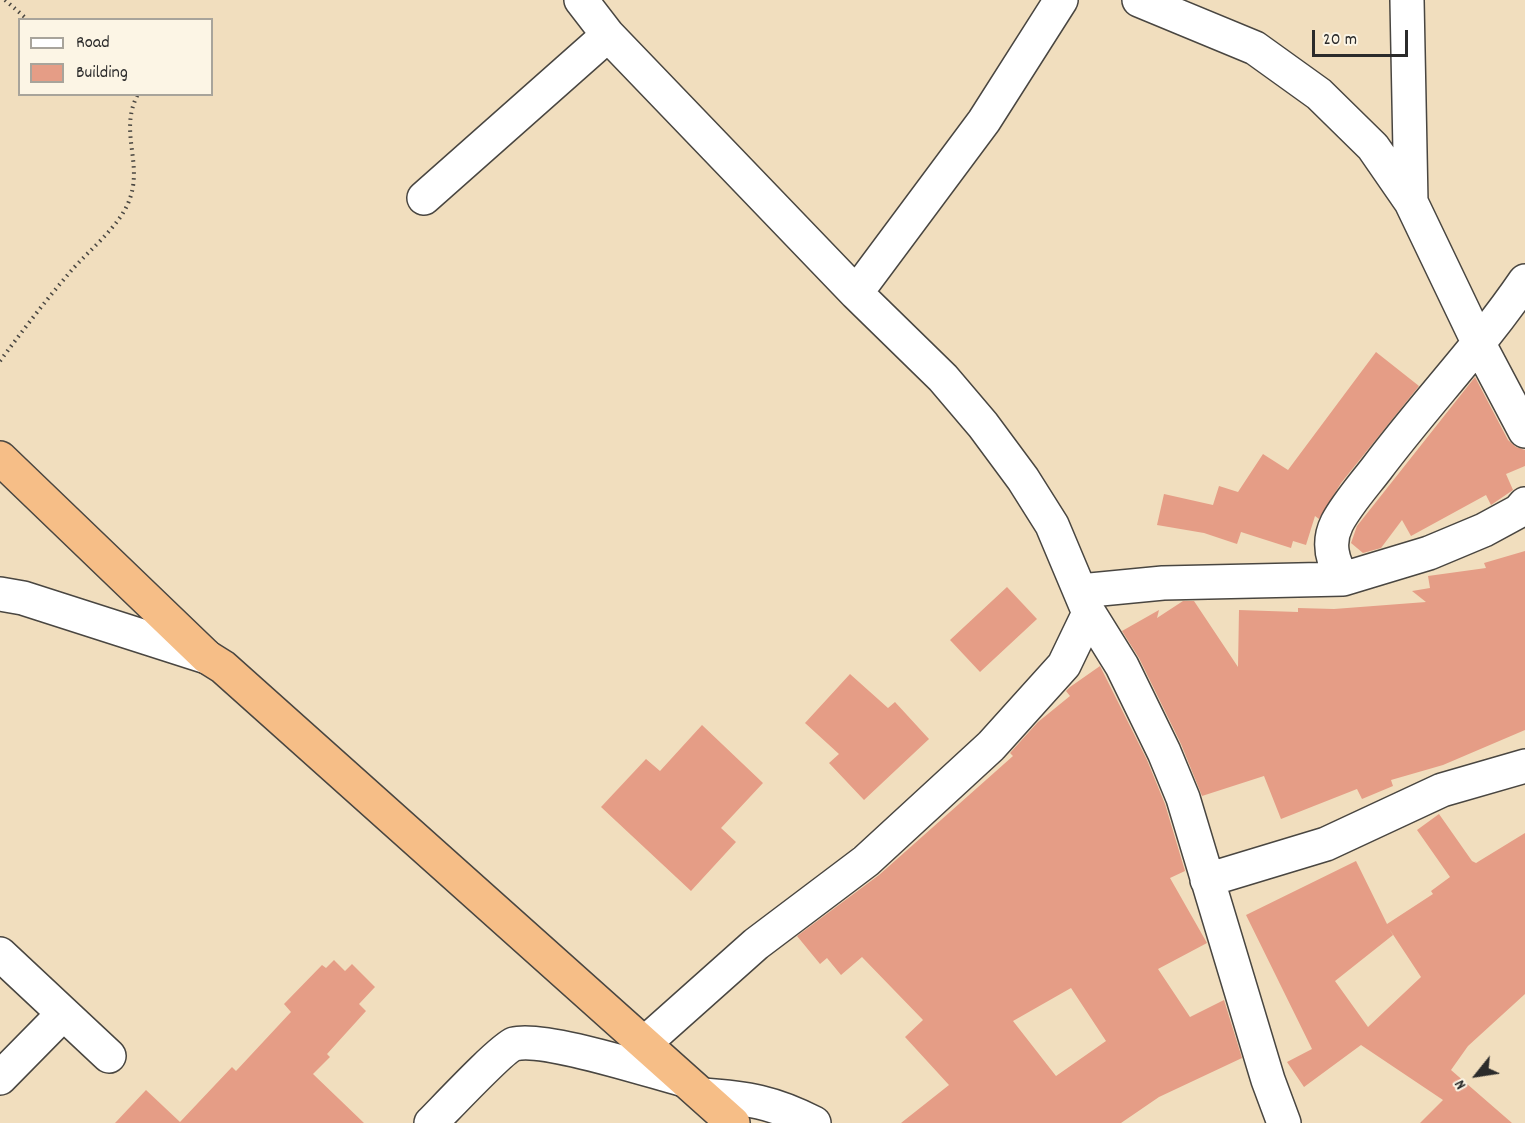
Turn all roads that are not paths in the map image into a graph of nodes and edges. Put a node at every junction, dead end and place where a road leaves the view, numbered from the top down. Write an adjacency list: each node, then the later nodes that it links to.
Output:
1 (581, 0): 5 (street)
2 (1061, 0): 9 (street)
3 (1139, 0): 7 (street)
4 (1407, 0): 7 (street)
5 (608, 35): 6 (street); 9 (street)
6 (424, 198)
7 (1411, 202): 10 (street)
8 (1525, 281): 10 (street)
9 (856, 293): 16 (street)
10 (1479, 346): 11 (street); 14 (street)
11 (1525, 430)
12 (0, 458): 17 (highway)
13 (1525, 504): 14 (street)
14 (1343, 579): 16 (street)
15 (0, 594): 17 (street)
16 (1085, 602): 19 (street); 22 (street)
17 (207, 657): 22 (highway)
18 (1525, 766): 19 (street)
19 (1207, 880): 29 (street)
20 (0, 954): 21 (street)
21 (63, 1014): 23 (street); 24 (street)
22 (646, 1042): 25 (highway)
23 (110, 1056)
24 (0, 1078)
25 (692, 1087): 26 (street); 27 (highway); 28 (street)
26 (431, 1123)
27 (733, 1123)
28 (814, 1123)
29 (1284, 1123)

